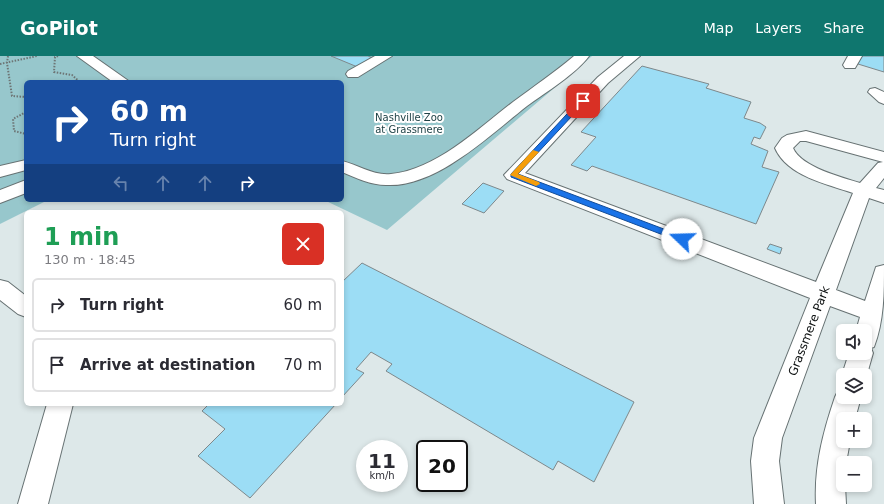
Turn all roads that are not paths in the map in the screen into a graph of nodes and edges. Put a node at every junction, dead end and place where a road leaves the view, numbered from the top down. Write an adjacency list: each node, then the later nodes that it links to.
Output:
1 (84, 56): 6 (street)
2 (385, 56): 5 (street)
3 (582, 56): 9 (street)
4 (633, 56): 17 (street)
5 (352, 74)
6 (120, 80)
7 (884, 157): 13 (street)
8 (24, 166): 11 (street)
9 (344, 167)
10 (884, 167): 13 (street, Grassmere Park)
11 (0, 172)
12 (24, 187): 14 (street)
13 (874, 193): 17 (street, Grassmere Park)
14 (0, 196)
15 (884, 273): 19 (street)
16 (0, 288): 18 (street)
17 (824, 293): 19 (street); 24 (street, Grassmere Park)
18 (24, 306)
19 (873, 313): 20 (street)
20 (870, 324)
21 (846, 404): 25 (street)
22 (59, 406): 23 (street)
23 (33, 504)
24 (769, 504)
25 (831, 504)

